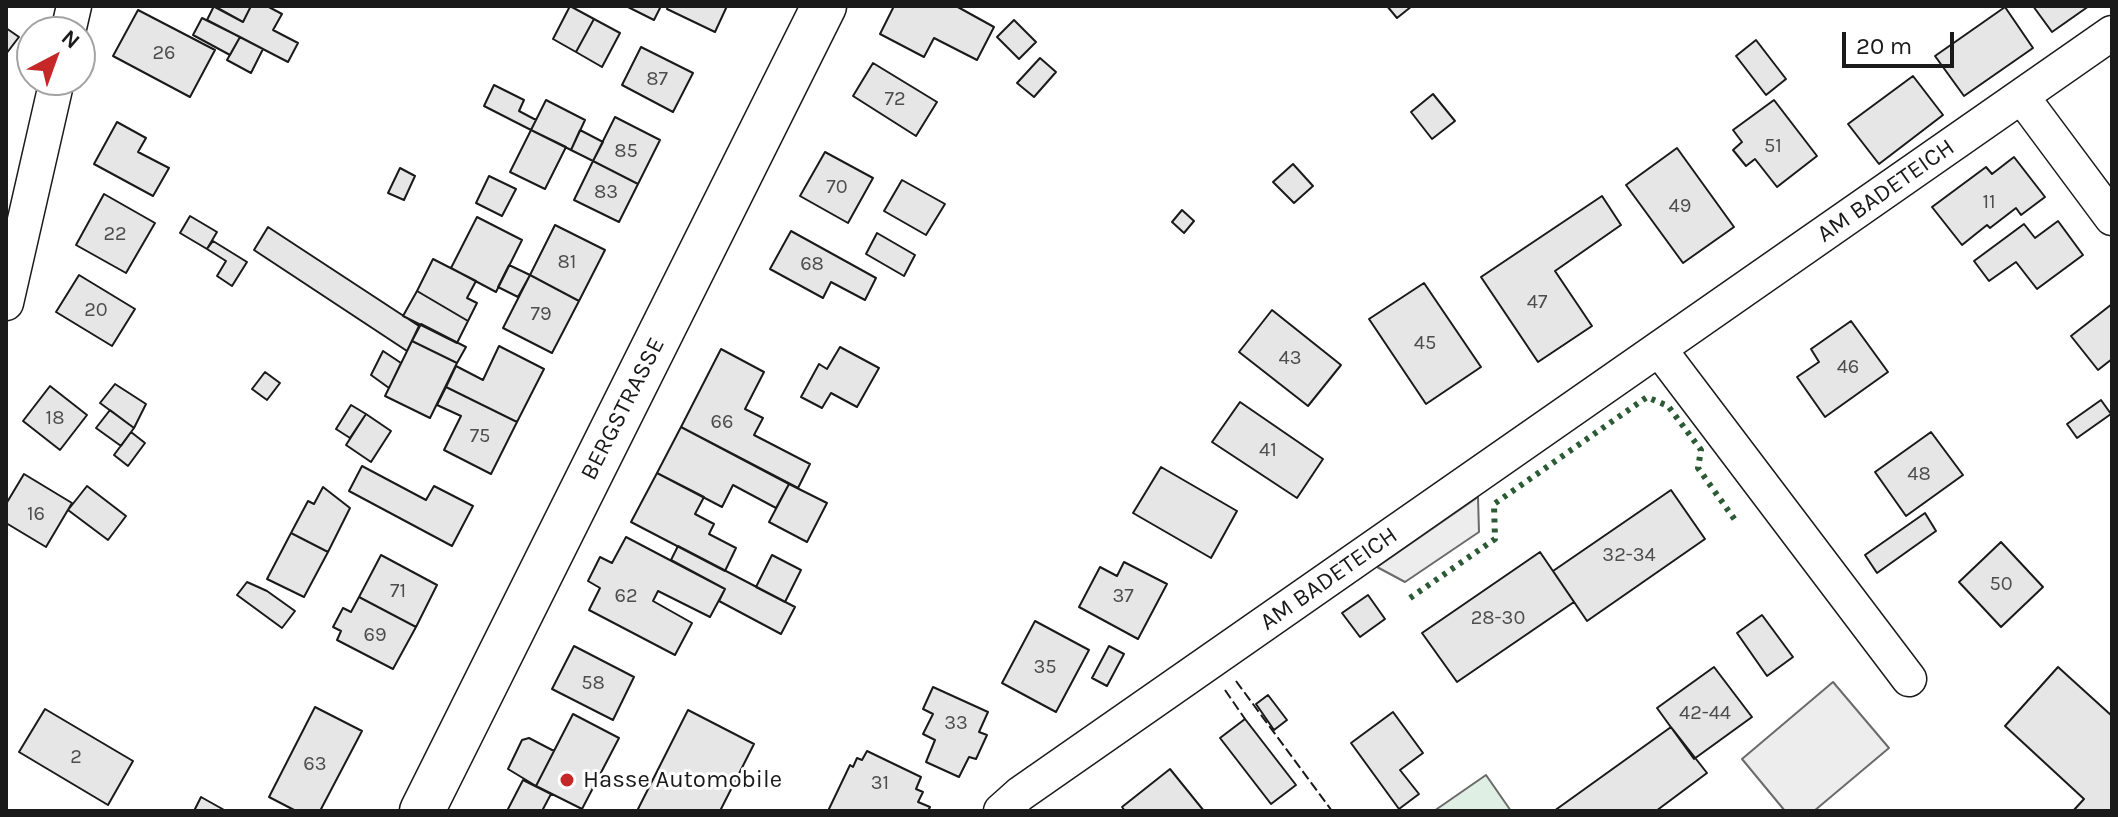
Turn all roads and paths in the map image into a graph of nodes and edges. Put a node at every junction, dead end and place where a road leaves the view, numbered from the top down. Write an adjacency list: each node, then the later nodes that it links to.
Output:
1 (824, 6): 9 (main road, BERGSTRASSE)
2 (2112, 33): 4 (street, AM BADETEICH)
3 (53, 96): 6 (street)
4 (2022, 97): 5 (street); 7 (street, AM BADETEICH)
5 (2112, 218)
6 (6, 303)
7 (1659, 349): 8 (street); 10 (street, AM BADETEICH)
8 (1909, 679)
9 (422, 811)
10 (1001, 811)

